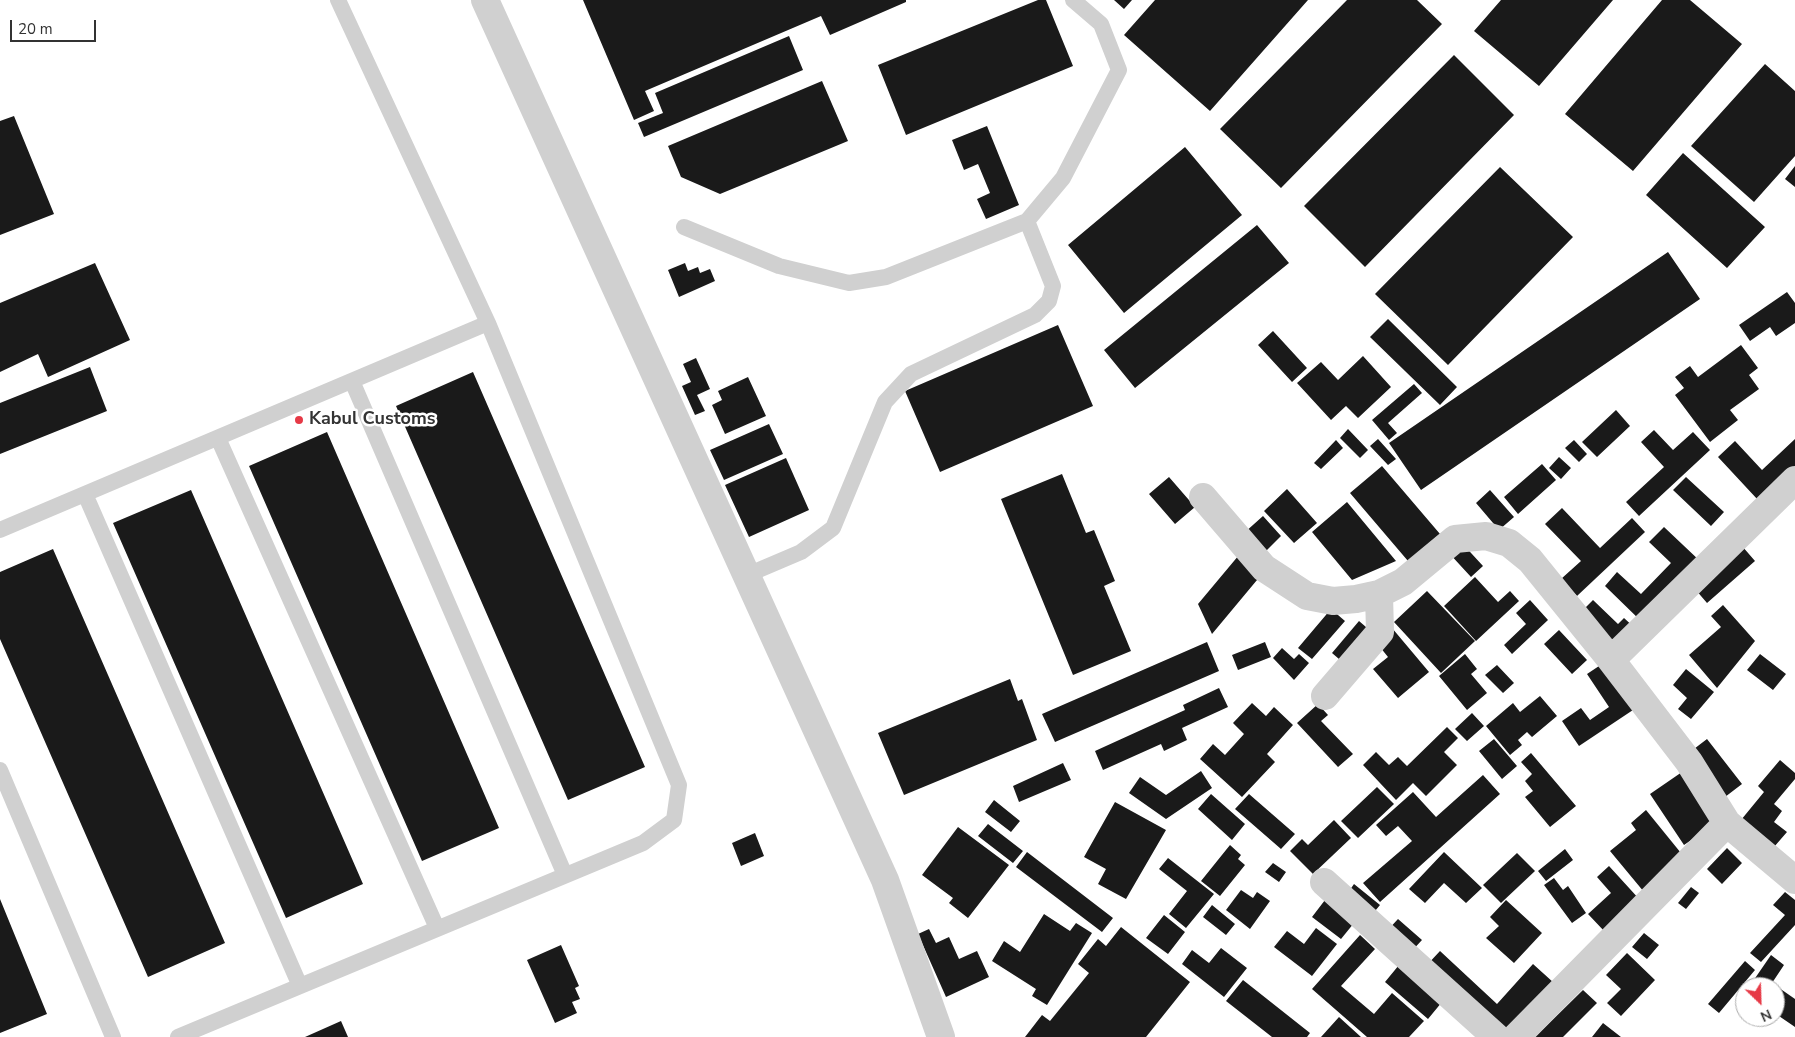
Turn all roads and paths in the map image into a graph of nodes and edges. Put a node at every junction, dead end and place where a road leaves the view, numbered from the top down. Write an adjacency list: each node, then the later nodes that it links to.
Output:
1 (338, 0): 6 (lane)
2 (485, 0): 13 (street)
3 (1073, 0): 4 (lane)
4 (1027, 221): 5 (lane); 13 (lane)
5 (684, 227)
6 (488, 323): 7 (lane); 19 (lane)
7 (352, 381): 8 (lane); 19 (lane)
8 (218, 438): 10 (lane); 22 (lane)
9 (1795, 480): 15 (street)
10 (85, 494): 12 (lane); 23 (lane)
11 (1203, 496): 14 (street)
12 (0, 530)
13 (747, 576): 26 (street)
14 (1379, 594): 15 (street); 16 (street)
15 (1611, 660): 18 (street)
16 (1325, 696)
17 (0, 770): 24 (lane)
18 (1726, 823): 20 (street); 28 (street)
19 (565, 875): 22 (lane)
20 (1795, 880)
21 (1324, 882): 27 (street)
22 (437, 928): 23 (lane)
23 (300, 986): 25 (lane)
24 (113, 1037)
25 (178, 1037)
26 (941, 1037)
27 (1496, 1037)
28 (1516, 1037)

